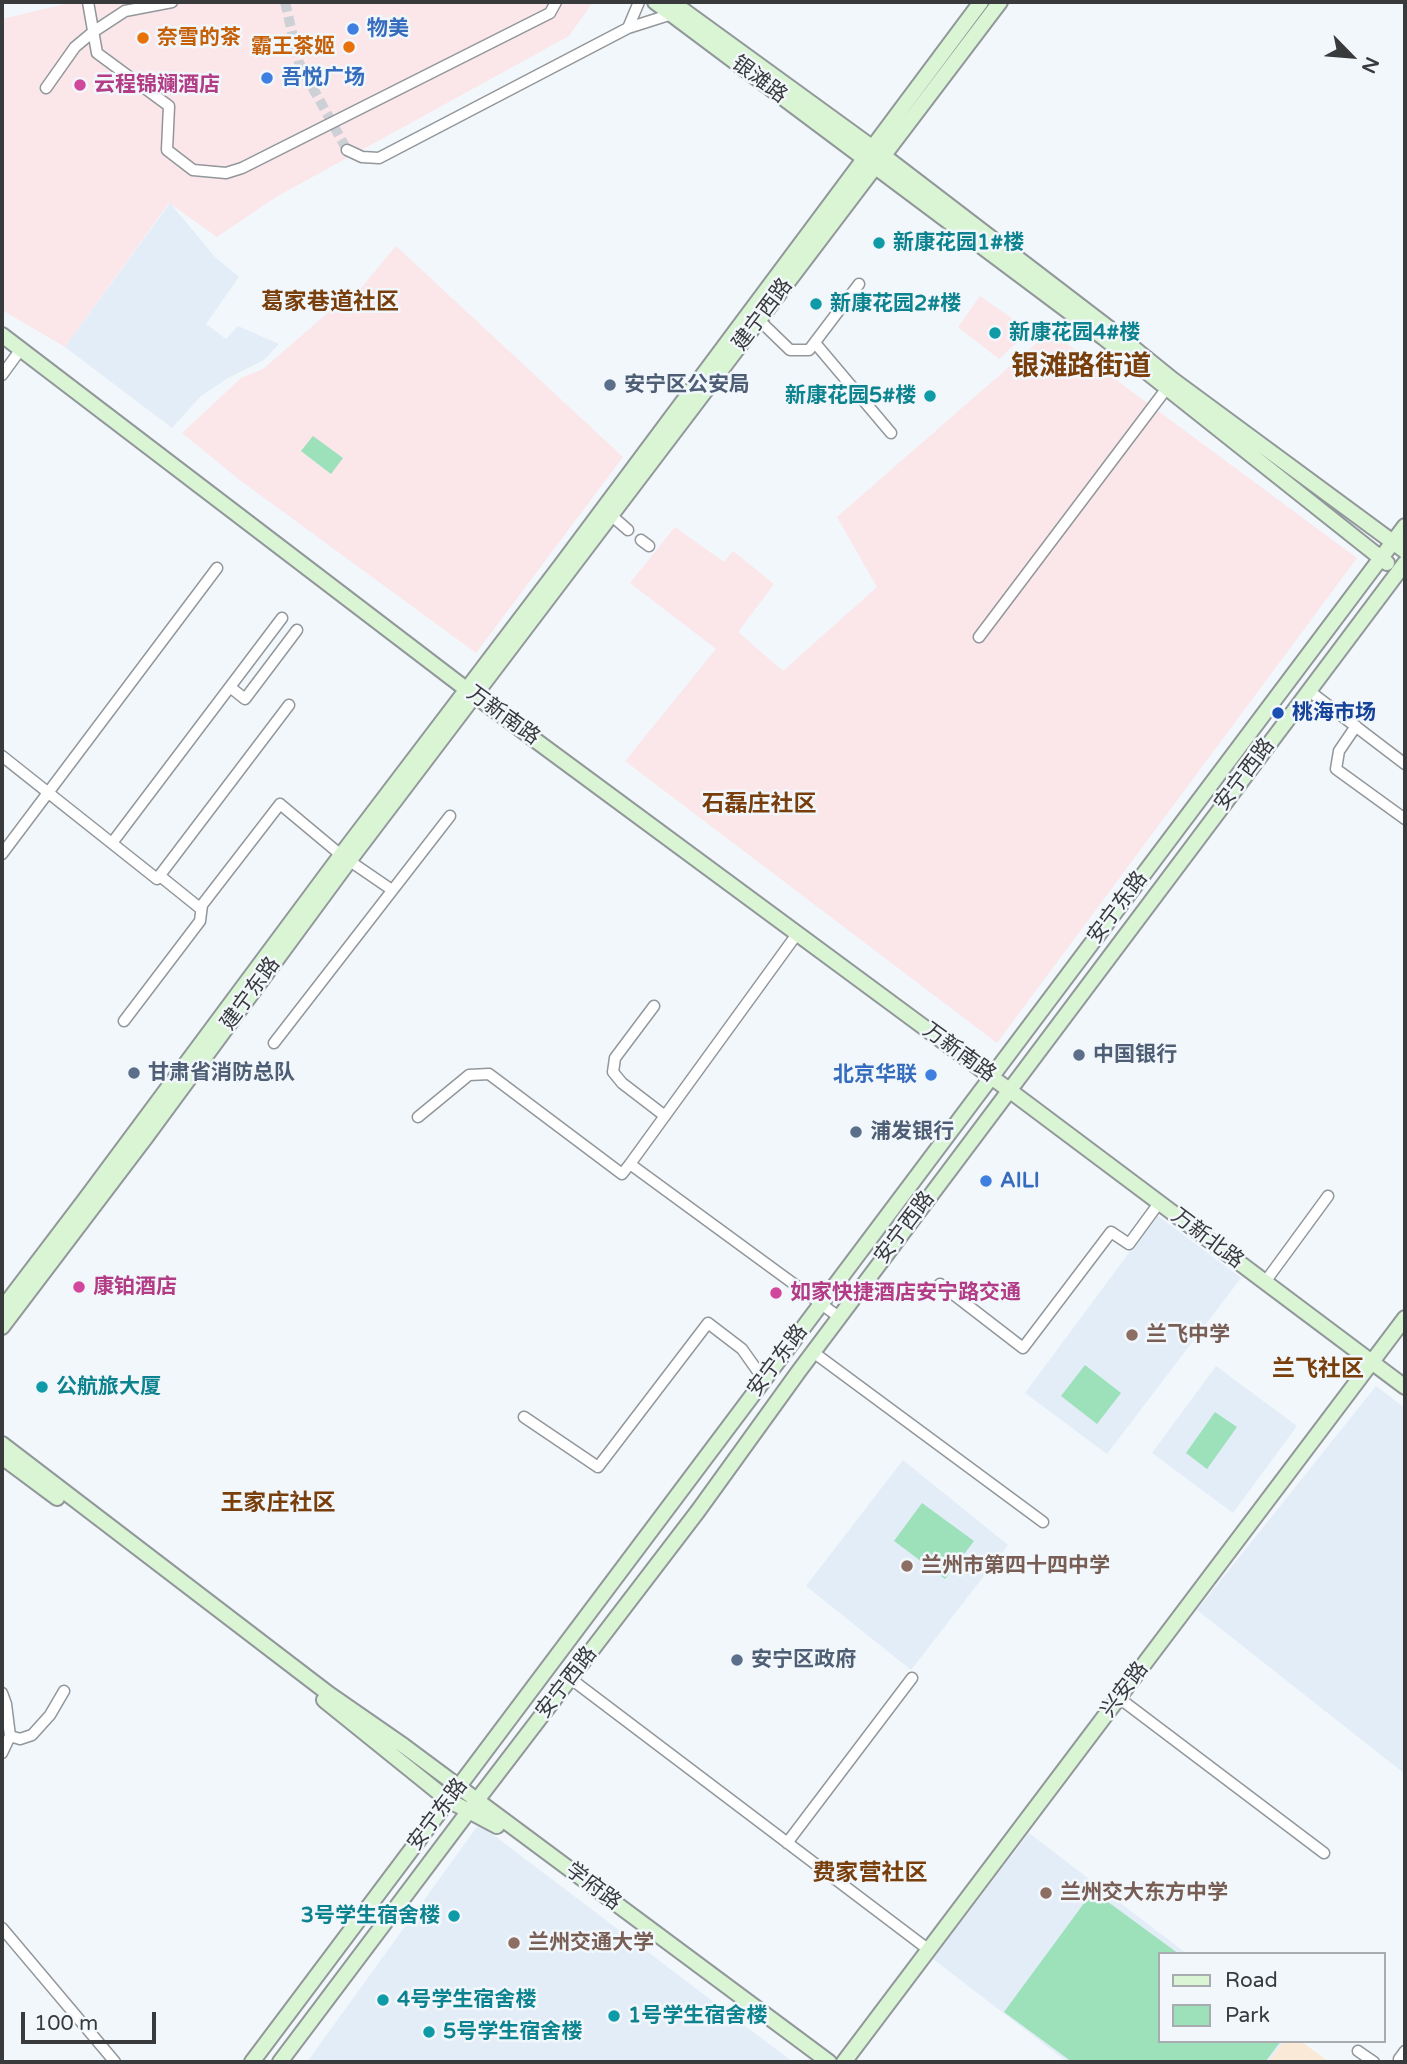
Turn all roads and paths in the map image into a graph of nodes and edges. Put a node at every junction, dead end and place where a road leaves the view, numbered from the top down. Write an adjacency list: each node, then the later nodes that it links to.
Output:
1 (88, 2): 10 (street)
2 (172, 2): 10 (street)
3 (556, 2): 10 (street)
4 (639, 2): 9 (street)
5 (655, 2): 8 (main road, 银滩路)
6 (981, 2): 13 (main road, 建宁西路)
7 (1000, 2): 13 (main road, 建宁西路)
8 (672, 8): 9 (street); 13 (main road, 银滩路)
9 (628, 28): 12 (street)
10 (93, 32): 11 (street)
11 (46, 88)
12 (346, 150)
13 (874, 157): 15 (main road, 建宁西路); 20 (main road, 银滩路); 36 (main road, 建宁西路)
14 (859, 284): 17 (street)
15 (759, 320): 17 (street); 22 (main road, 建宁西路)
16 (2, 335): 18 (main road, 万新南路)
17 (815, 343): 21 (street)
18 (21, 349): 19 (street); 36 (main road, 万新南路)
19 (2, 375)
20 (1170, 384): 25 (main road); 26 (main road); 33 (street)
21 (891, 433)
22 (612, 516): 24 (street); 36 (main road, 建宁西路)
23 (1405, 526): 25 (main road, 安宁东路)
24 (628, 530)
25 (1399, 546): 26 (main road, 安宁东路)
26 (1382, 558): 27 (main road); 29 (main road, 安宁东路)
27 (1402, 567): 30 (main road, 安宁西路)
28 (218, 568): 41 (street)
29 (1357, 590): 30 (main road); 54 (main road, 安宁东路)
30 (1374, 604): 35 (main road, 安宁西路)
31 (282, 618): 34 (street)
32 (297, 630): 34 (street)
33 (979, 637)
34 (230, 687): 44 (street)
35 (1308, 690): 38 (street); 55 (main road, 安宁西路)
36 (470, 692): 46 (main road, 建宁东路); 50 (main road, 万新南路)
37 (289, 705): 47 (street)
38 (1356, 726): 40 (street); 43 (street)
39 (2, 757): 41 (street)
40 (1405, 764)
41 (48, 793): 44 (street); 45 (street)
42 (450, 816): 48 (street)
43 (1405, 820)
44 (112, 844): 47 (street)
45 (2, 854)
46 (345, 858): 48 (street); 49 (street); 64 (main road, 建宁东路); 67 (main road, 建宁东路)
47 (160, 876): 49 (street)
48 (392, 890): 53 (street)
49 (201, 909): 52 (street)
50 (797, 934): 54 (main road, 万新南路); 56 (street)
51 (653, 1006): 56 (street)
52 (124, 1021)
53 (274, 1043)
54 (992, 1077): 55 (main road, 万新南路); 63 (main road, 安宁东路)
55 (1009, 1090): 60 (main road, 万新北路); 65 (main road, 安宁西路)
56 (665, 1116): 58 (street)
57 (418, 1118): 58 (street)
58 (631, 1164): 63 (street)
59 (1328, 1196): 61 (street)
60 (1159, 1203): 61 (main road, 万新北路); 62 (street)
61 (1265, 1282): 69 (main road, 万新北路)
62 (940, 1284)
63 (821, 1304): 65 (street); 70 (main road, 安宁东路)
64 (2, 1308)
65 (839, 1317): 68 (main road, 安宁西路)
66 (1405, 1318): 69 (main road, 兴安路)
67 (2, 1326)
68 (813, 1352): 75 (street); 77 (main road, 安宁西路)
69 (1372, 1362): 71 (main road, 万新北路); 80 (main road, 兴安路)
70 (764, 1380): 72 (street); 83 (main road, 安宁东路)
71 (1405, 1387)
72 (524, 1417)
73 (2, 1444): 83 (main road, 学府路)
74 (2, 1457): 84 (main road)
75 (1043, 1522)
76 (912, 1678): 87 (street)
77 (571, 1679): 85 (main road, 安宁西路); 87 (street)
78 (64, 1691): 81 (street)
79 (2, 1693): 81 (street)
80 (1119, 1698): 89 (street); 91 (main road, 兴安路)
81 (10, 1736): 82 (street)
82 (2, 1753)
83 (458, 1787): 84 (main road, 安宁东路); 85 (main road, 学府路)
84 (448, 1800): 85 (main road); 86 (main road, 安宁东路)
85 (472, 1807): 88 (main road, 安宁西路); 96 (main road, 学府路); 97 (main road, 学府路)
86 (424, 1833): 88 (main road); 94 (main road, 安宁东路)
87 (787, 1843): 91 (street)
88 (442, 1847): 95 (main road, 安宁西路)
89 (1324, 1853)
90 (2, 1928): 93 (street)
91 (929, 1950): 98 (main road, 兴安路)
92 (1358, 2051): 99 (street)
93 (115, 2062)
94 (252, 2062)
95 (280, 2062)
96 (816, 2062)
97 (829, 2062)
98 (844, 2062)
99 (1374, 2062)

